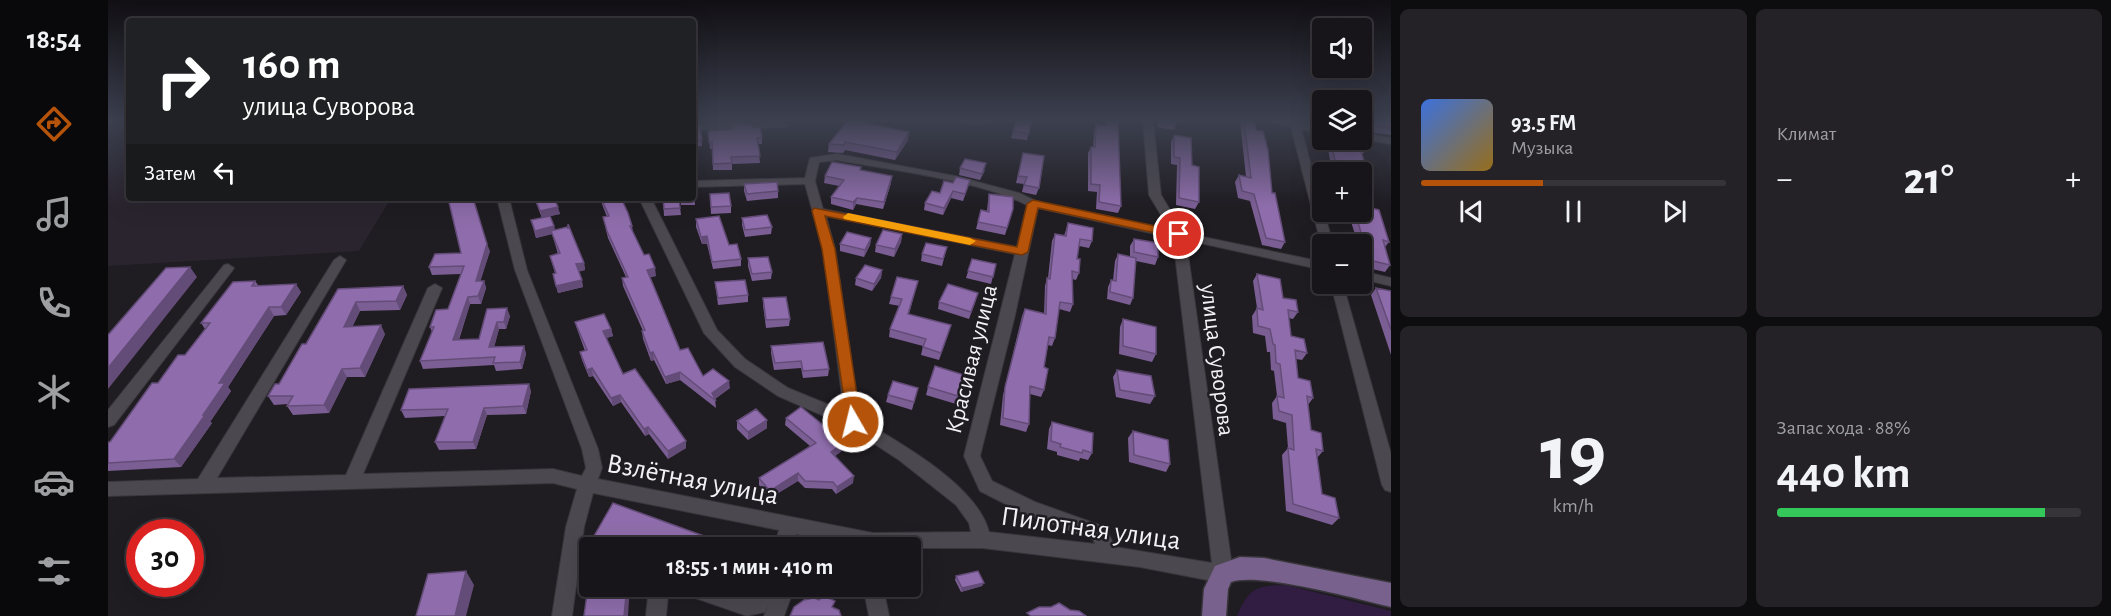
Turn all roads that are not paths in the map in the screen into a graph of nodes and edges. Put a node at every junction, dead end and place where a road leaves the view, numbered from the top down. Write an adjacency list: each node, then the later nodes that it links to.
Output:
1 (1151, 150): 9 (street, улица Суворова)
2 (1302, 150): 10 (street)
3 (810, 181): 4 (street); 7 (street); 8 (street)
4 (696, 184)
5 (504, 201): 22 (street, Взлётная улица)
6 (646, 201): 20 (street, Пилотная улица)
7 (1033, 204): 9 (street); 11 (street, Красивая улица)
8 (818, 211): 11 (street); 20 (street)
9 (1179, 234): 13 (street); 32 (street, улица Суворова)
10 (1324, 234)
11 (1022, 252): 31 (street, Красивая улица)
12 (340, 260): 24 (street)
13 (1312, 264)
14 (228, 268): 19 (street)
15 (1372, 277): 16 (street)
16 (1391, 282)
17 (435, 288): 21 (street)
18 (1340, 294): 23 (street)
19 (108, 421)
20 (853, 422): 29 (street, Пилотная улица)
21 (351, 482): 22 (street); 24 (street)
22 (587, 484): 26 (street, Взлётная улица); 39 (street)
23 (1391, 484)
24 (204, 485): 25 (street)
25 (108, 489)
26 (790, 525): 27 (street); 28 (street, Взлётная улица)
27 (786, 537)
28 (841, 537)
29 (982, 540): 30 (street, Взлётная улица); 31 (street, Пилотная улица)
30 (921, 542)
31 (1110, 555): 32 (street, Пилотная улица)
32 (1223, 574): 33 (main road); 43 (main road)
33 (1391, 595)
34 (658, 597): 40 (street)
35 (720, 597): 36 (street)
36 (762, 597)
37 (782, 597): 41 (street)
38 (875, 597): 42 (street)
39 (562, 616)
40 (656, 616)
41 (774, 616)
42 (879, 616)
43 (1214, 616)

